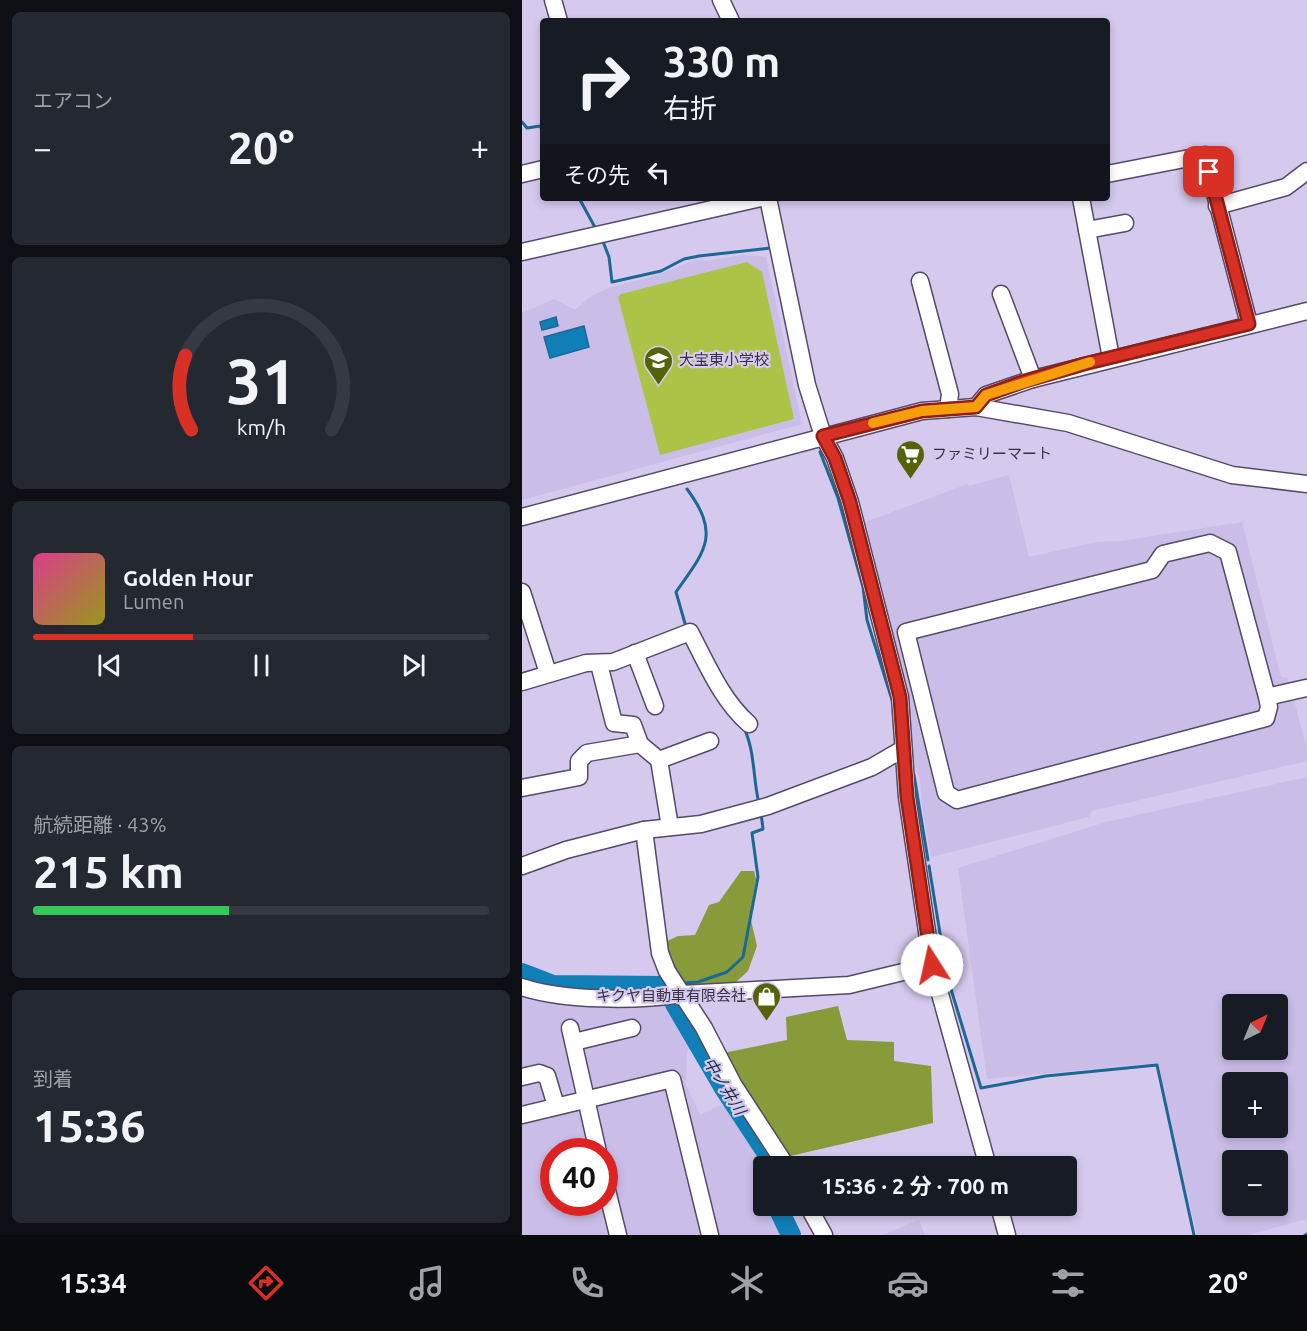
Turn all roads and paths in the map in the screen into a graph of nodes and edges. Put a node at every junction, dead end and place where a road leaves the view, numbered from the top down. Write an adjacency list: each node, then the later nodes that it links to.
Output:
1 (553, 0): 3 (street)
2 (721, 0): 4 (street)
3 (558, 18)
4 (730, 18)
5 (540, 170): 8 (street)
6 (1307, 171): 12 (street)
7 (1110, 173): 12 (street)
8 (522, 174)
9 (748, 201): 15 (street)
10 (769, 201): 24 (street)
11 (1082, 201): 14 (street)
12 (1217, 206): 19 (street)
13 (1125, 223): 14 (street)
14 (1087, 230): 20 (street)
15 (522, 252)
16 (920, 280): 23 (street)
17 (1001, 294): 21 (street)
18 (1307, 310): 19 (street)
19 (1249, 324): 20 (street)
20 (1111, 358): 21 (street)
21 (1033, 379): 22 (street)
22 (976, 407): 23 (street); 25 (street)
23 (948, 409): 24 (street)
24 (823, 436): 26 (street); 38 (street)
25 (1307, 484)
26 (522, 517)
27 (522, 591): 30 (street)
28 (635, 653): 29 (street); 34 (street); 35 (street)
29 (599, 664): 30 (street); 37 (street)
30 (548, 673): 31 (street)
31 (522, 682)
32 (1307, 689): 33 (street)
33 (1267, 697): 33 (street)
34 (655, 706)
35 (749, 724)
36 (710, 741): 39 (street)
37 (640, 744): 39 (street); 40 (street)
38 (903, 749): 41 (street); 44 (street)
39 (659, 760): 41 (street)
40 (522, 788)
41 (670, 827): 42 (street)
42 (644, 831): 43 (street); 46 (street)
43 (522, 866)
44 (932, 965): 46 (street); 54 (street)
45 (522, 987): 46 (street)
46 (682, 994): 53 (street)
47 (632, 1028): 49 (street)
48 (522, 1077): 50 (street)
49 (586, 1099): 50 (street); 52 (street); 59 (street)
50 (556, 1106): 51 (street)
51 (522, 1115)
52 (595, 1138)
53 (780, 1156)
54 (985, 1156)
55 (613, 1216): 58 (street)
56 (814, 1216): 60 (street)
57 (1002, 1216): 61 (street)
58 (618, 1235)
59 (711, 1235)
60 (824, 1235)
61 (1007, 1235)

